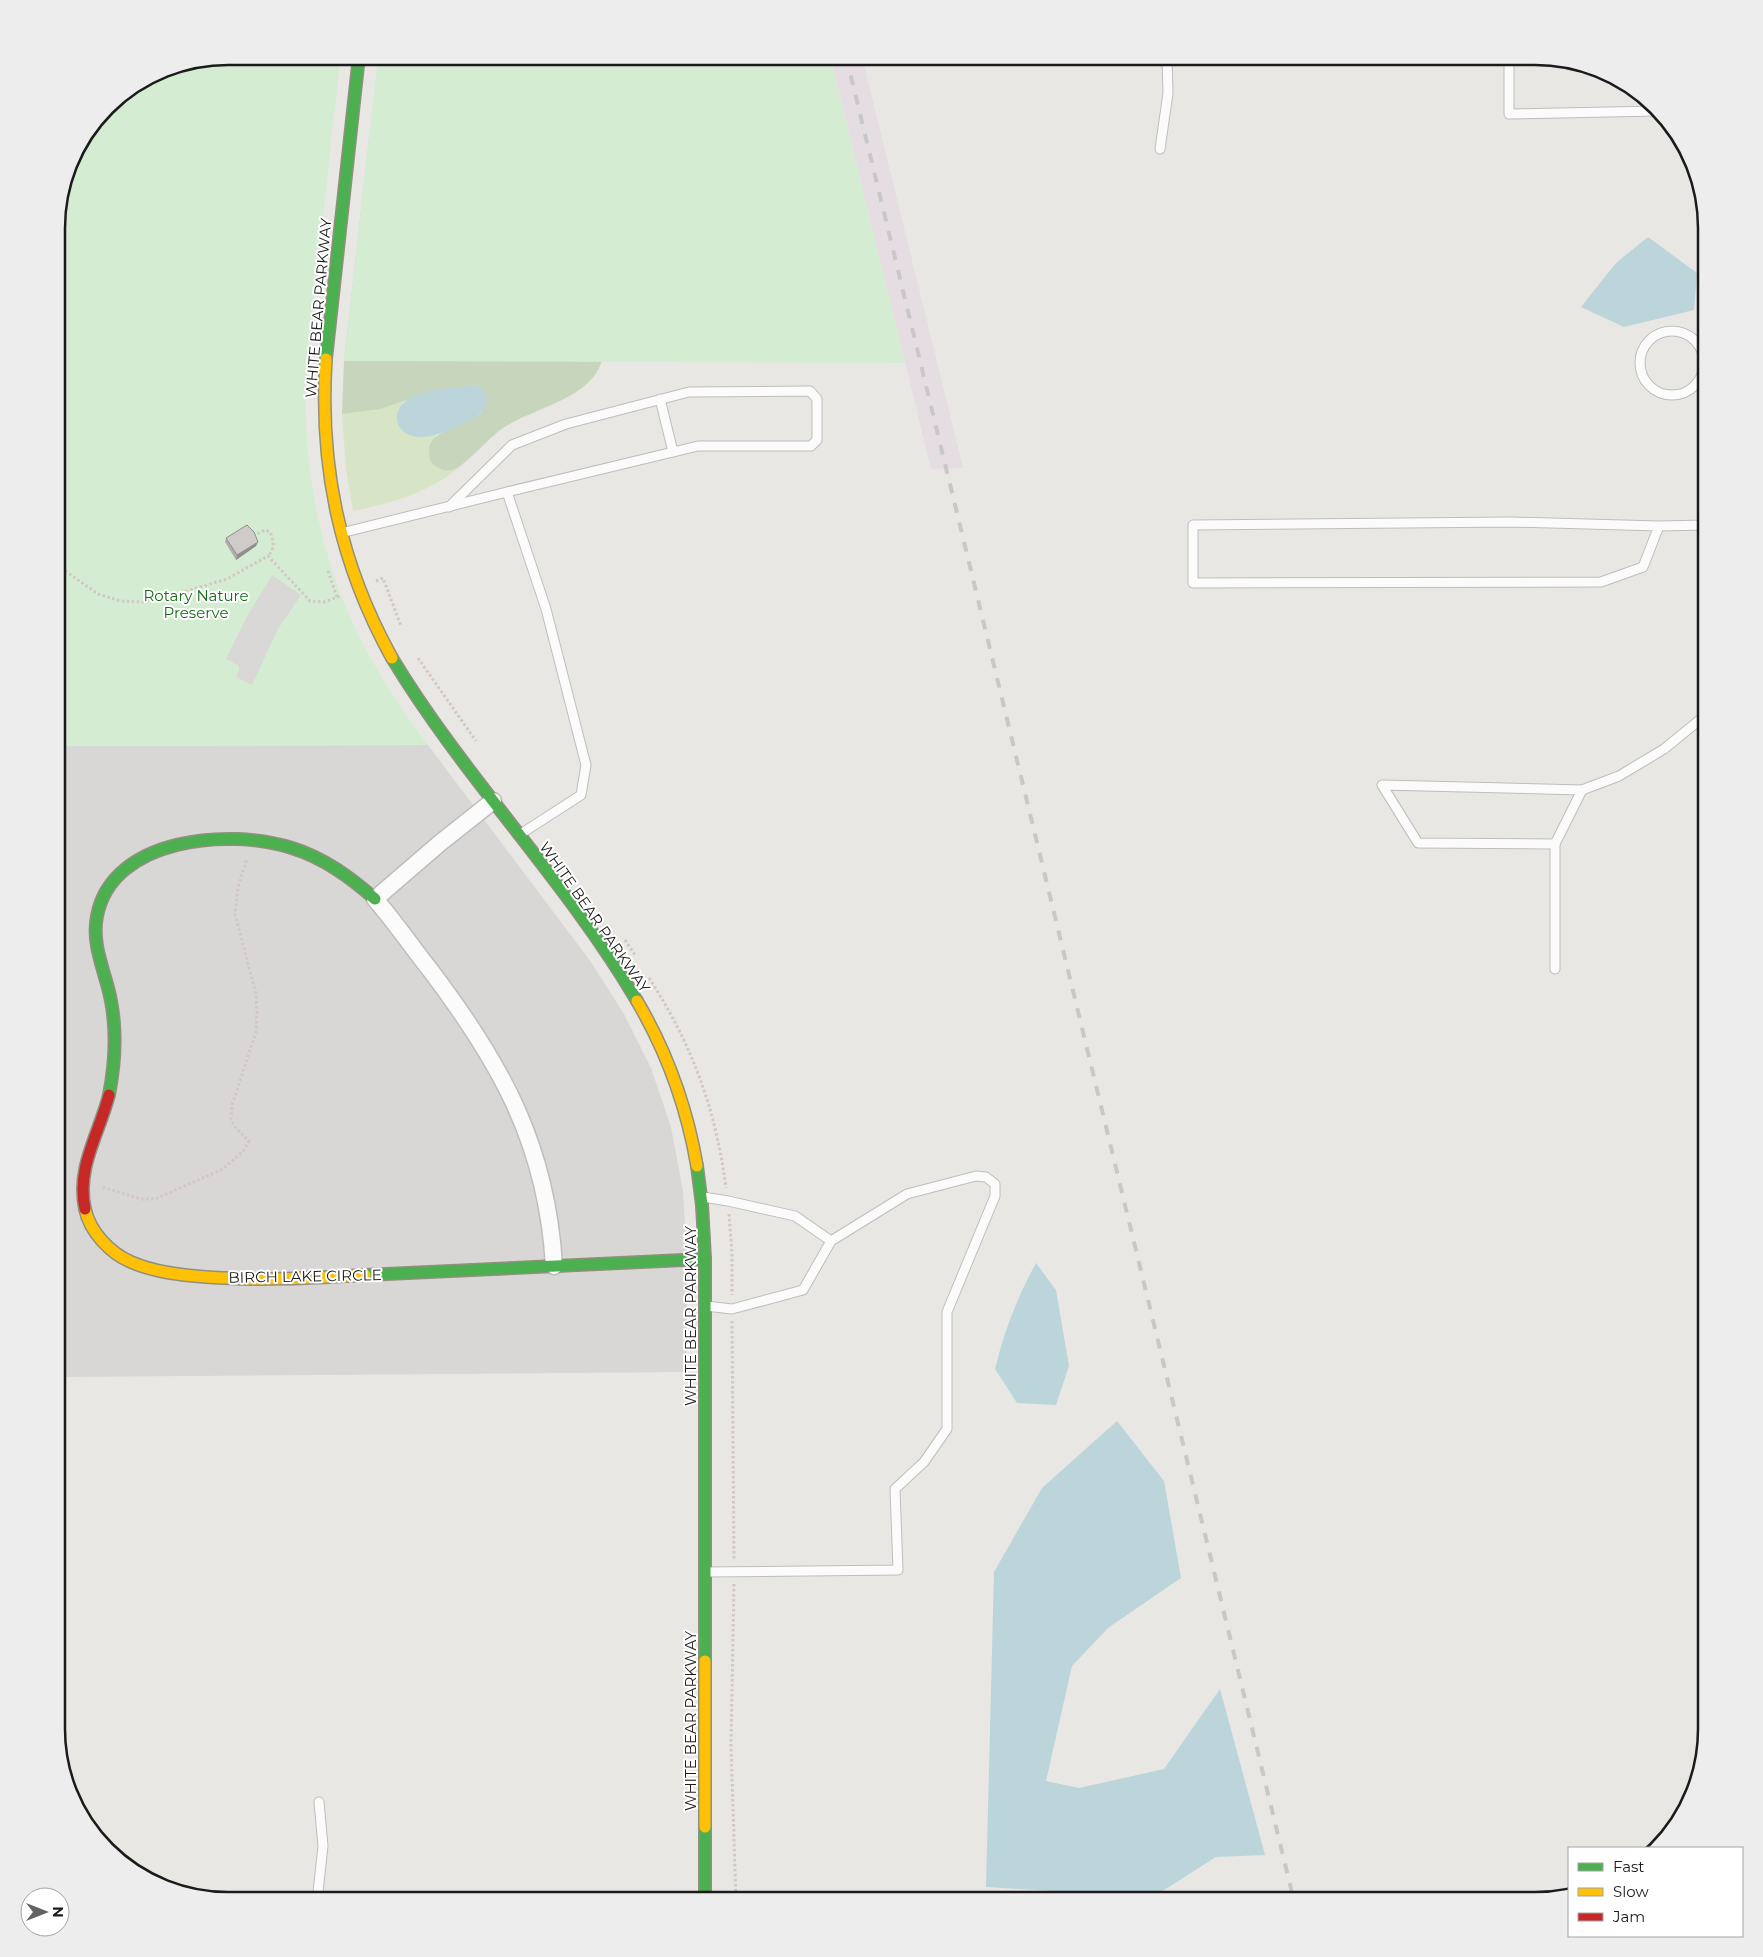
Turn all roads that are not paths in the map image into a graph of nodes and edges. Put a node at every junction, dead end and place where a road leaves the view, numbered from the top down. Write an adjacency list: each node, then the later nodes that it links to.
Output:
1 (358, 65): 14 (street, WHITE BEAR PARKWAY)
2 (1167, 65): 5 (lane)
3 (1508, 65): 4 (lane)
4 (1649, 112)
5 (1160, 149)
6 (1698, 344): 7 (lane)
7 (1698, 382)
8 (660, 399): 9 (lane); 9 (lane); 11 (lane)
9 (674, 452): 10 (lane)
10 (507, 492): 11 (lane); 18 (lane)
11 (448, 506): 14 (lane)
12 (1698, 525): 13 (lane)
13 (1659, 526): 13 (lane)
14 (340, 533): 17 (street, WHITE BEAR PARKWAY)
15 (1698, 721): 16 (lane)
16 (1582, 790): 19 (lane); 19 (lane)
17 (493, 801): 18 (street, WHITE BEAR PARKWAY); 20 (street)
18 (519, 836): 22 (street, WHITE BEAR PARKWAY)
19 (1555, 844): 21 (lane)
20 (375, 899): 25 (street, BIRCH LAKE CIRCLE); 25 (street, BIRCH LAKE CIRCLE)
21 (1555, 969)
22 (703, 1197): 23 (lane); 24 (street, WHITE BEAR PARKWAY)
23 (831, 1241): 26 (lane); 27 (lane)
24 (705, 1259): 25 (street, BIRCH LAKE CIRCLE); 26 (street, WHITE BEAR PARKWAY)
25 (554, 1266)
26 (706, 1306): 27 (street, WHITE BEAR PARKWAY)
27 (705, 1572): 30 (street, WHITE BEAR PARKWAY)
28 (319, 1802): 29 (lane)
29 (318, 1892)
30 (705, 1892)

